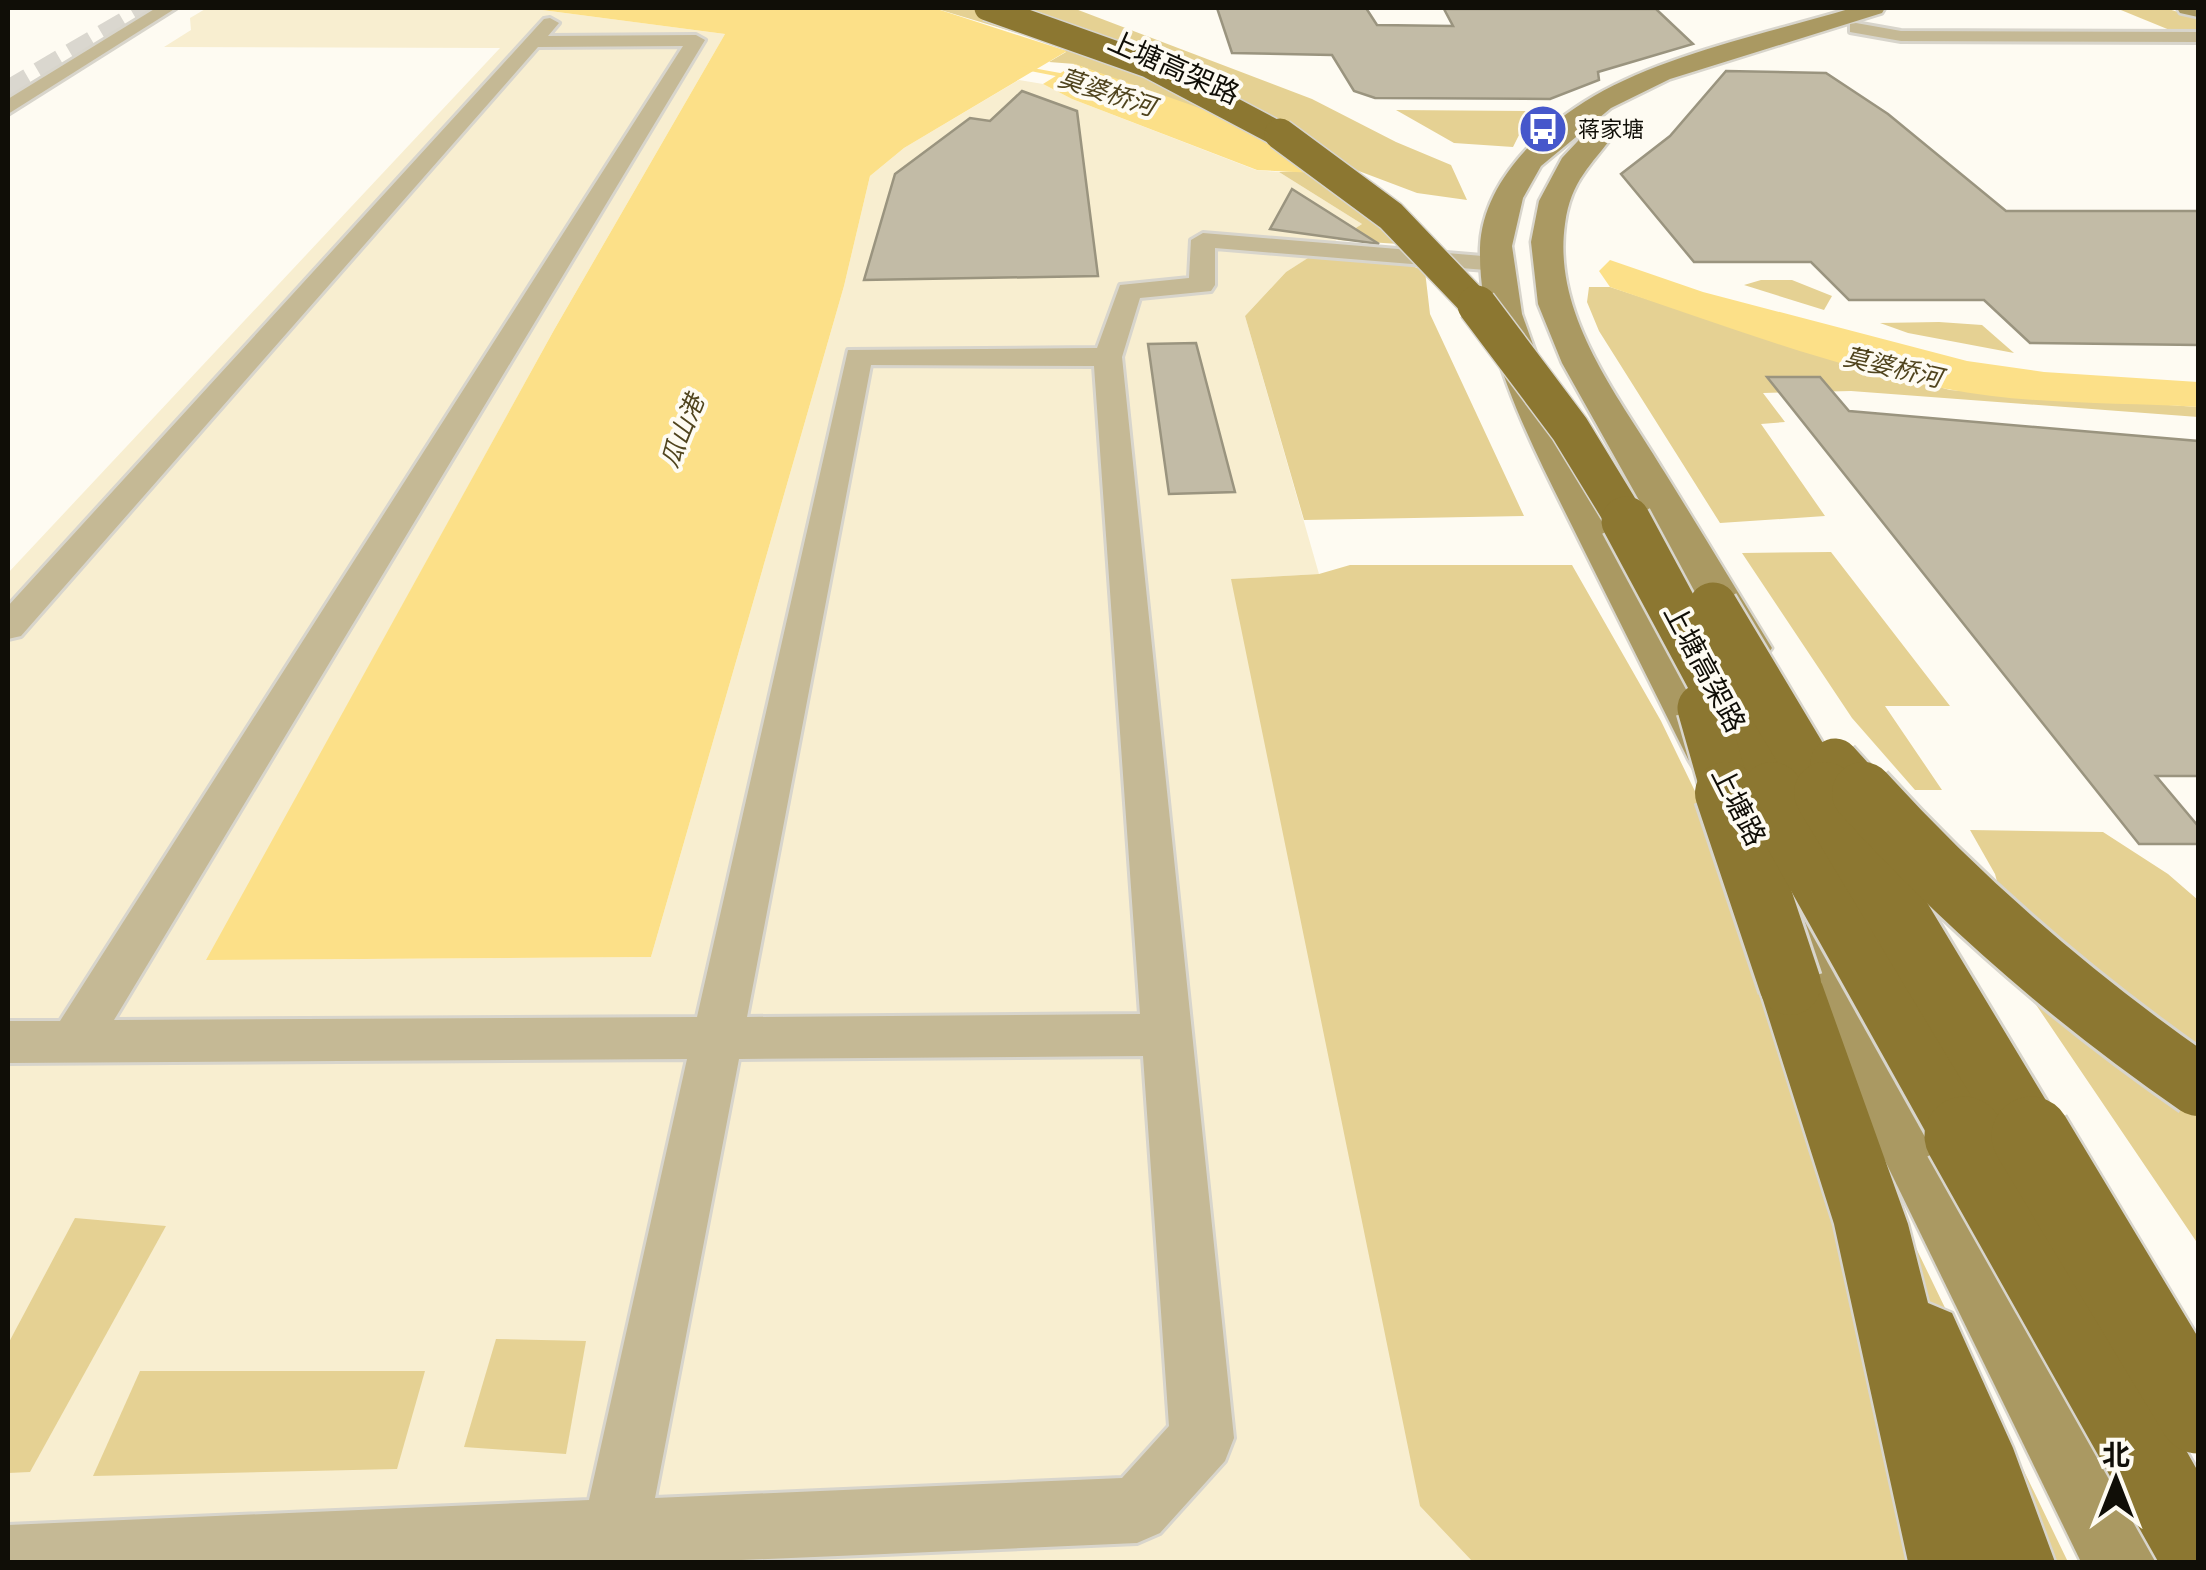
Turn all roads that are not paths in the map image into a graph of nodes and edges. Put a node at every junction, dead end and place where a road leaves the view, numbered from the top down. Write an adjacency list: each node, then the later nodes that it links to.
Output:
1 (167, 8): 9 (street)
2 (987, 8): 12 (highway, 上塘高架路, bridge)
3 (1024, 8): 14 (highway, 上塘高架路, bridge)
4 (1914, 8): 7 (main road, 上塘路)
5 (2188, 8): 6 (main road)
6 (2198, 10)
7 (1865, 18): 8 (street); 10 (main road, 上塘路); 21 (main road, 上塘路)
8 (2198, 37)
9 (8, 108)
10 (1498, 263): 11 (street); 27 (main road, 上塘路)
11 (1108, 357): 15 (street); 16 (street)
12 (1674, 609): 20 (highway, bridge); 23 (highway, 上塘高架路, bridge)
13 (8, 628): 18 (street)
14 (1736, 646): 19 (highway, bridge); 21 (highway, 上塘高架路, bridge)
15 (1165, 1035): 16 (street); 22 (street)
16 (715, 1038): 18 (street); 22 (street)
17 (8, 1042): 18 (street)
18 (74, 1042)
19 (2198, 1085)
20 (1871, 1224): 25 (highway); 26 (highway)
21 (2198, 1411)
22 (615, 1533): 24 (street)
23 (2198, 1552)
24 (8, 1559)
25 (1952, 1562)
26 (2012, 1562)
27 (2127, 1562)

